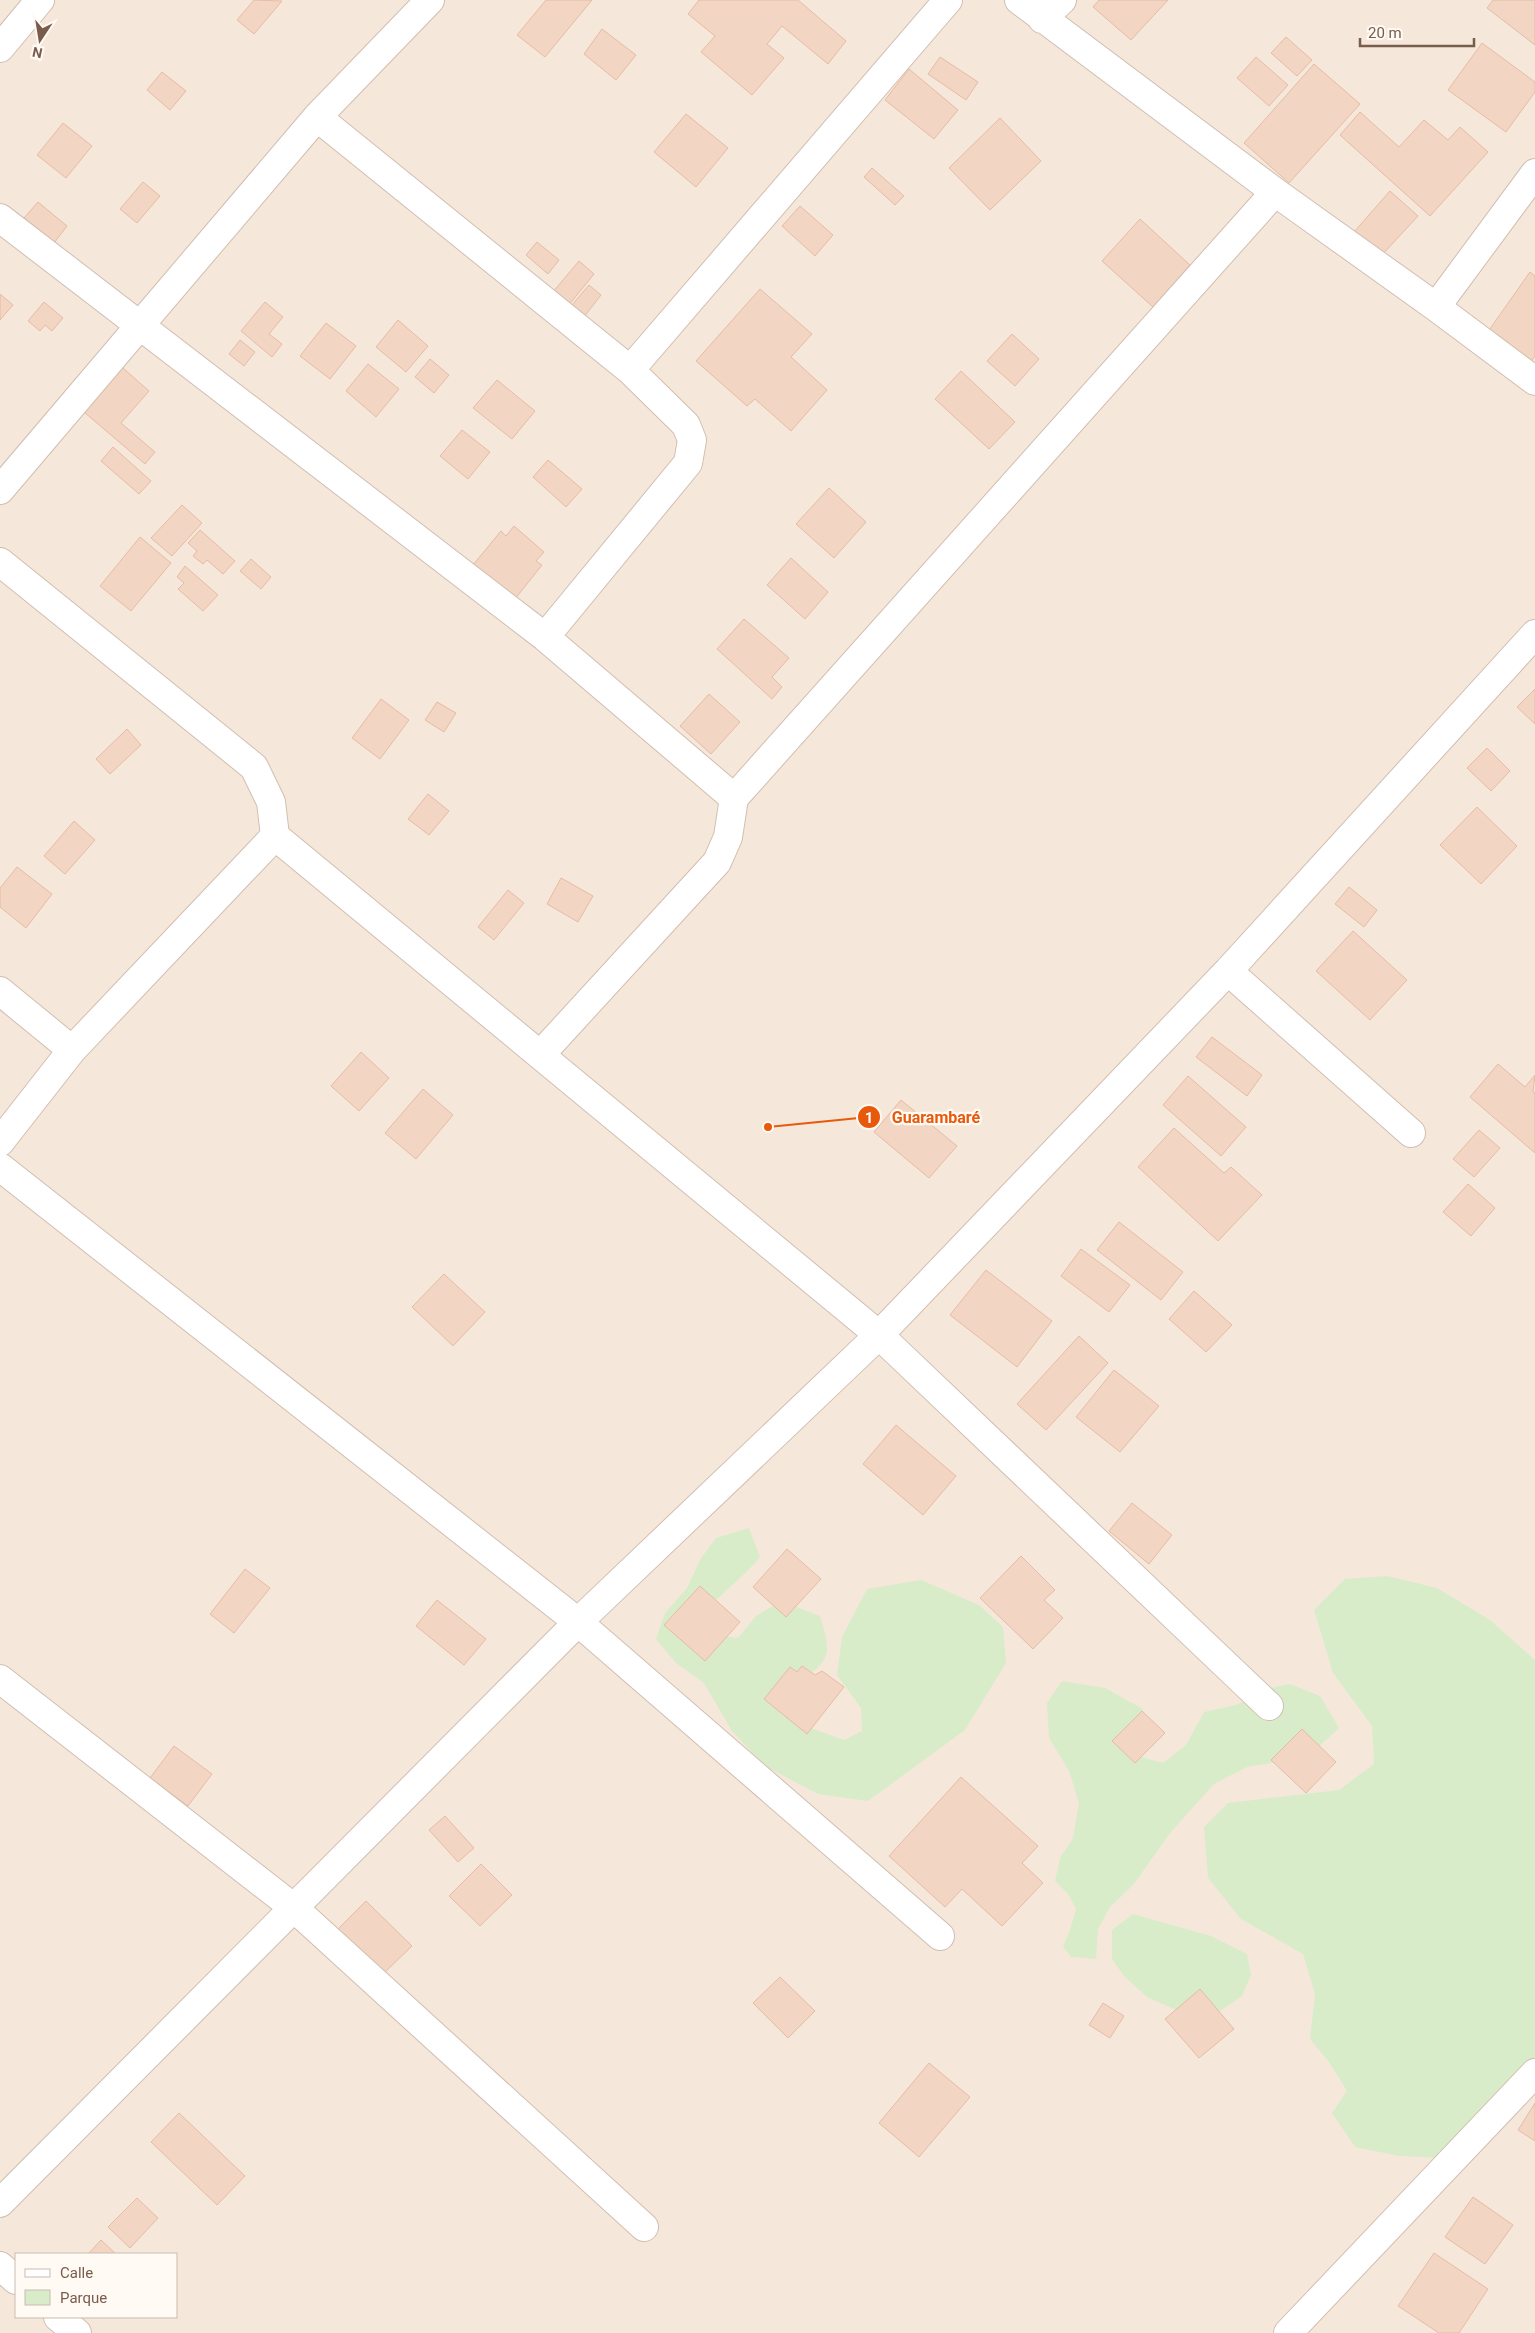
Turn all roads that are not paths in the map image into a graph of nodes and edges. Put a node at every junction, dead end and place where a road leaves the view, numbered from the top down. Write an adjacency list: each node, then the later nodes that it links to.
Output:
1 (40, 0): 7 (street)
2 (430, 0): 8 (street)
3 (948, 0): 14 (street)
4 (1019, 0): 6 (street)
5 (1062, 0): 6 (street)
6 (1042, 19): 10 (street)
7 (0, 48)
8 (316, 117): 13 (street); 14 (street)
9 (1535, 173): 12 (street)
10 (1275, 192): 12 (street); 20 (street)
11 (0, 218): 13 (street)
12 (1436, 307): 15 (street)
13 (141, 326): 16 (street); 19 (street)
14 (630, 370): 19 (street)
15 (1535, 381)
16 (0, 490)
17 (0, 562): 21 (street)
18 (1535, 634): 22 (street)
19 (545, 637): 20 (street)
20 (734, 798): 25 (street)
21 (275, 836): 24 (street); 25 (street)
22 (1228, 971): 26 (street); 29 (street)
23 (0, 991): 24 (street)
24 (72, 1050): 27 (street)
25 (540, 1055): 29 (street)
26 (1410, 1133)
27 (0, 1142)
28 (0, 1167): 30 (street)
29 (879, 1335): 30 (street); 32 (street)
30 (578, 1622): 33 (street); 34 (street)
31 (0, 1679): 33 (street)
32 (1269, 1706)
33 (294, 1908): 36 (street); 37 (street)
34 (940, 1936)
35 (1535, 2073): 42 (street)
36 (0, 2203)
37 (644, 2227)
38 (0, 2266): 39 (street)
39 (15, 2279)
40 (59, 2318): 41 (street)
41 (77, 2333)
42 (1288, 2333)

